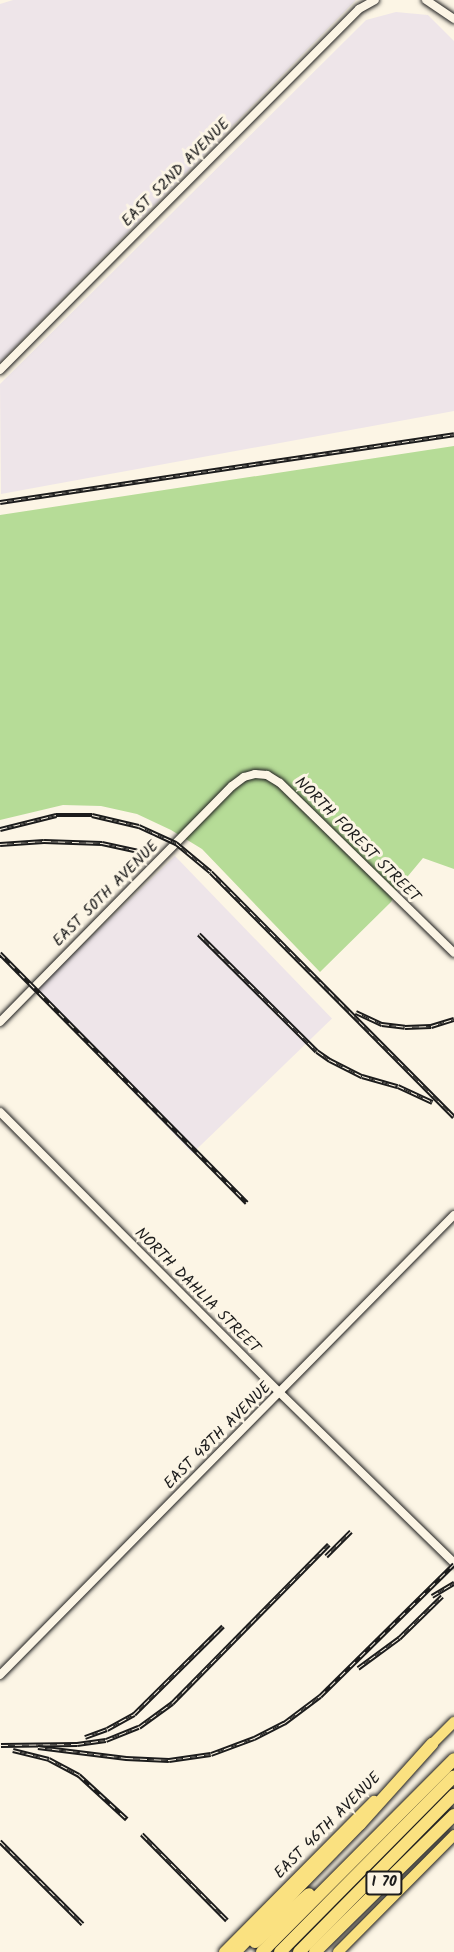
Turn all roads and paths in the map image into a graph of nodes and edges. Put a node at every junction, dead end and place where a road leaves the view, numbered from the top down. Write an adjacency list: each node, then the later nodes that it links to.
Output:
1 (375, 0): 4 (street, EAST 52ND AVENUE)
2 (426, 0): 3 (street)
3 (454, 19)
4 (0, 370)
5 (232, 786): 6 (street, NORTH FOREST STREET); 7 (street, EAST 50TH AVENUE)
6 (454, 953)
7 (0, 1022)
8 (0, 1112): 10 (street, NORTH DAHLIA STREET)
9 (454, 1215): 10 (street, EAST 48TH AVENUE)
10 (280, 1393): 11 (street, NORTH DAHLIA STREET); 12 (street, EAST 48TH AVENUE)
11 (454, 1563)
12 (0, 1675)
13 (454, 1722): 14 (main road, EAST 46TH AVENUE)
14 (432, 1744): 21 (main road, EAST 46TH AVENUE); 22 (highway)
15 (454, 1759): 20 (highway, I 70)
16 (454, 1776): 25 (highway)
17 (454, 1795): 26 (highway)
18 (454, 1815): 27 (highway, I 70)
19 (454, 1835): 28 (main road)
20 (335, 1876): 23 (highway); 24 (highway, I 70)
21 (224, 1952)
22 (235, 1952)
23 (244, 1952)
24 (262, 1952)
25 (280, 1952)
26 (299, 1952)
27 (315, 1952)
28 (338, 1952)

